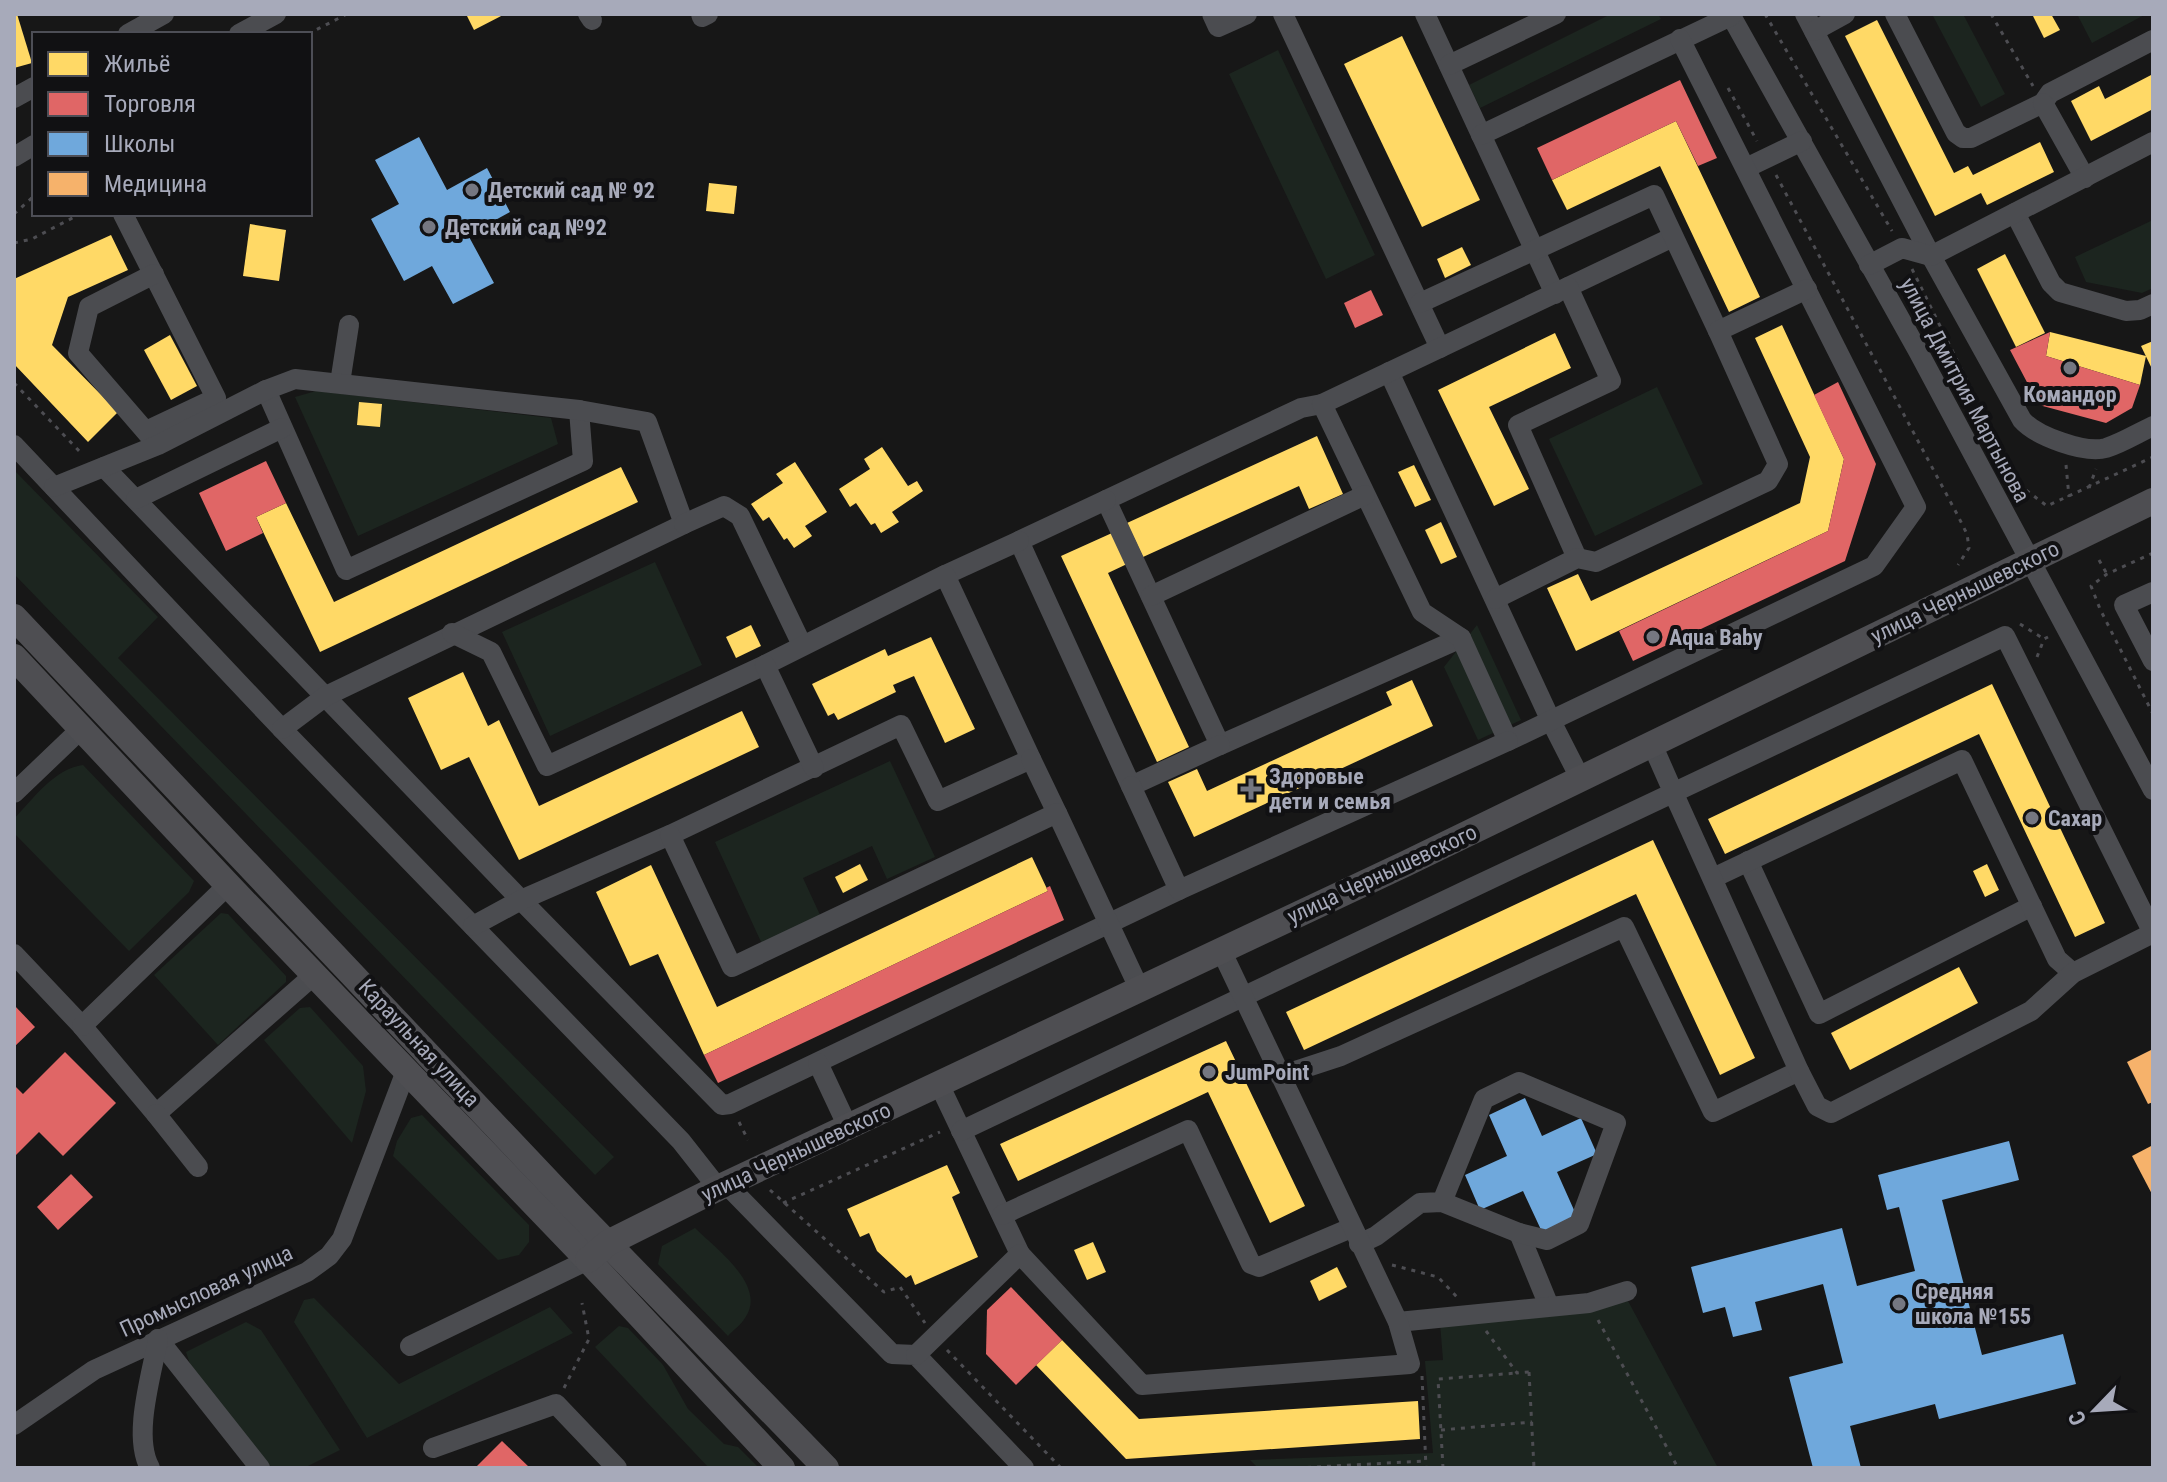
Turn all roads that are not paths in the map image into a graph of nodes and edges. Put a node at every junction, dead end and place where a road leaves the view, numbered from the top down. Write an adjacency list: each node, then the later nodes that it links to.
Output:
1 (164, 14): 14 (street)
2 (276, 14): 15 (street)
3 (701, 14): 4 (street)
4 (708, 14)
5 (1212, 14): 6 (street)
6 (1247, 14)
7 (1283, 14): 38 (street)
8 (1425, 14): 18 (street)
9 (1556, 14): 18 (street)
10 (1845, 14): 13 (street)
11 (1895, 14): 21 (street)
12 (1731, 15): 16 (street); 23 (street, улица Дмитрия Мартынова)
13 (1810, 23): 33 (street)
14 (132, 32)
15 (243, 32)
16 (1680, 39): 22 (street); 27 (street)
17 (2153, 40): 21 (street)
18 (1449, 65): 22 (street)
19 (32, 88): 20 (street)
20 (14, 98)
21 (2043, 103): 28 (street)
22 (1481, 135): 32 (street)
23 (1802, 141): 27 (street); 34 (street, улица Дмитрия Мартынова)
24 (2153, 142): 28 (street)
25 (32, 146): 26 (street)
26 (14, 157)
27 (1746, 168): 36 (street)
28 (2085, 178): 29 (street)
29 (2015, 213): 33 (street); 39 (street)
30 (124, 216): 35 (street)
31 (1673, 237): 32 (street); 37 (street); 41 (street)
32 (1535, 250): 37 (street); 38 (street)
33 (1931, 256): 34 (street); 48 (street)
34 (1869, 265): 61 (street, улица Дмитрия Мартынова)
35 (154, 274): 50 (street); 50 (street)
36 (1807, 289): 41 (street); 74 (street)
37 (1561, 290): 42 (street); 60 (street)
38 (1420, 303): 42 (street)
39 (2153, 304)
40 (349, 325): 44 (street)
41 (1718, 331): 60 (street)
42 (1440, 348): 43 (street)
43 (1389, 372): 46 (street); 65 (street)
44 (340, 383): 45 (street); 47 (street)
45 (266, 390): 49 (street); 50 (street)
46 (1322, 404): 54 (street); 56 (street)
47 (579, 410): 49 (street); 58 (street)
48 (2153, 426)
49 (282, 428): 55 (street)
50 (152, 438): 52 (street)
51 (14, 445): 53 (street)
52 (100, 468): 53 (street); 55 (street)
53 (54, 487): 76 (street)
54 (1365, 495): 64 (street); 68 (street)
55 (136, 499): 73 (street)
56 (1106, 500): 59 (street); 64 (street)
57 (2153, 501): 61 (main road, улица Чернышевского)
58 (684, 524): 67 (street); 69 (street)
59 (1019, 541): 62 (street); 83 (street)
60 (1577, 558): 65 (street)
61 (2031, 561): 78 (main road, улица Чернышевского); 84 (street, улица Дмитрия Мартынова)
62 (945, 575): 69 (street); 80 (street)
63 (2153, 592): 71 (street)
64 (1151, 596): 79 (street)
65 (1495, 599): 74 (street)
66 (14, 617): 118 (main road, Караульная улица)
67 (452, 633): 72 (street); 73 (street)
68 (1461, 638): 77 (street); 79 (street)
69 (802, 645): 72 (street)
70 (14, 657): 75 (main road, Караульная улица)
71 (2153, 661)
72 (765, 665): 81 (street)
73 (326, 696): 76 (street); 93 (street)
74 (1551, 721): 77 (street); 82 (street)
75 (82, 728): 85 (street); 91 (main road, Караульная улица)
76 (282, 729): 96 (street)
77 (1508, 741): 92 (street)
78 (1652, 744): 82 (main road, улица Чернышевского); 86 (street)
79 (1220, 745): 83 (street)
80 (1031, 759): 81 (street); 87 (street)
81 (814, 768): 88 (street)
82 (1580, 778): 97 (main road, улица Чернышевского)
83 (1131, 786): 92 (street)
84 (2153, 790)
85 (14, 793)
86 (1674, 794): 90 (street); 99 (street); 102 (street)
87 (1057, 813): 88 (street); 95 (street)
88 (670, 835): 93 (street)
89 (1748, 861): 90 (street); 94 (street); 94 (street)
90 (1713, 878): 106 (street)
91 (228, 885): 100 (main road, Караульная улица); 103 (street)
92 (1179, 890): 95 (street)
93 (521, 900): 96 (street); 104 (street)
94 (2032, 906): 99 (street)
95 (1108, 923): 101 (street); 104 (street)
96 (473, 926): 113 (street)
97 (1221, 950): 101 (main road, улица Чернышевского); 102 (street)
98 (14, 954): 103 (street)
99 (2073, 973): 106 (street)
100 (314, 975): 105 (main road, Караульная улица); 109 (street)
101 (1139, 988): 108 (main road, улица Чернышевского)
102 (1242, 995): 107 (street); 111 (street)
103 (82, 1026): 109 (street)
104 (818, 1063): 110 (street)
105 (406, 1071): 118 (main road, Караульная улица); 123 (street, Промысловая улица)
106 (1799, 1071): 107 (street)
107 (1280, 1076): 117 (street)
108 (939, 1084): 110 (main road, улица Чернышевского); 111 (street)
109 (156, 1114): 112 (street)
110 (848, 1127): 113 (main road, улица Чернышевского)
111 (961, 1131): 115 (street)
112 (198, 1167)
113 (723, 1186): 118 (main road, улица Чернышевского); 125 (street)
114 (1442, 1202): 116 (street); 116 (street); 117 (street)
115 (1002, 1215): 117 (street); 119 (street)
116 (1519, 1233): 121 (street)
117 (1355, 1236): 122 (street)
118 (598, 1251): 124 (street); 131 (main road, Караульная улица); 132 (main road, Караульная улица)
119 (1020, 1254): 122 (street); 125 (street)
120 (1627, 1291): 121 (street)
121 (1549, 1306): 122 (street)
122 (1398, 1322)
123 (158, 1339): 126 (street, Промысловая улица); 128 (street); 129 (street)
124 (410, 1346)
125 (916, 1355): 133 (street)
126 (14, 1425)
127 (433, 1448): 130 (street)
128 (150, 1468)
129 (260, 1468)
130 (617, 1468)
131 (782, 1468)
132 (826, 1468)
133 (1024, 1468)

